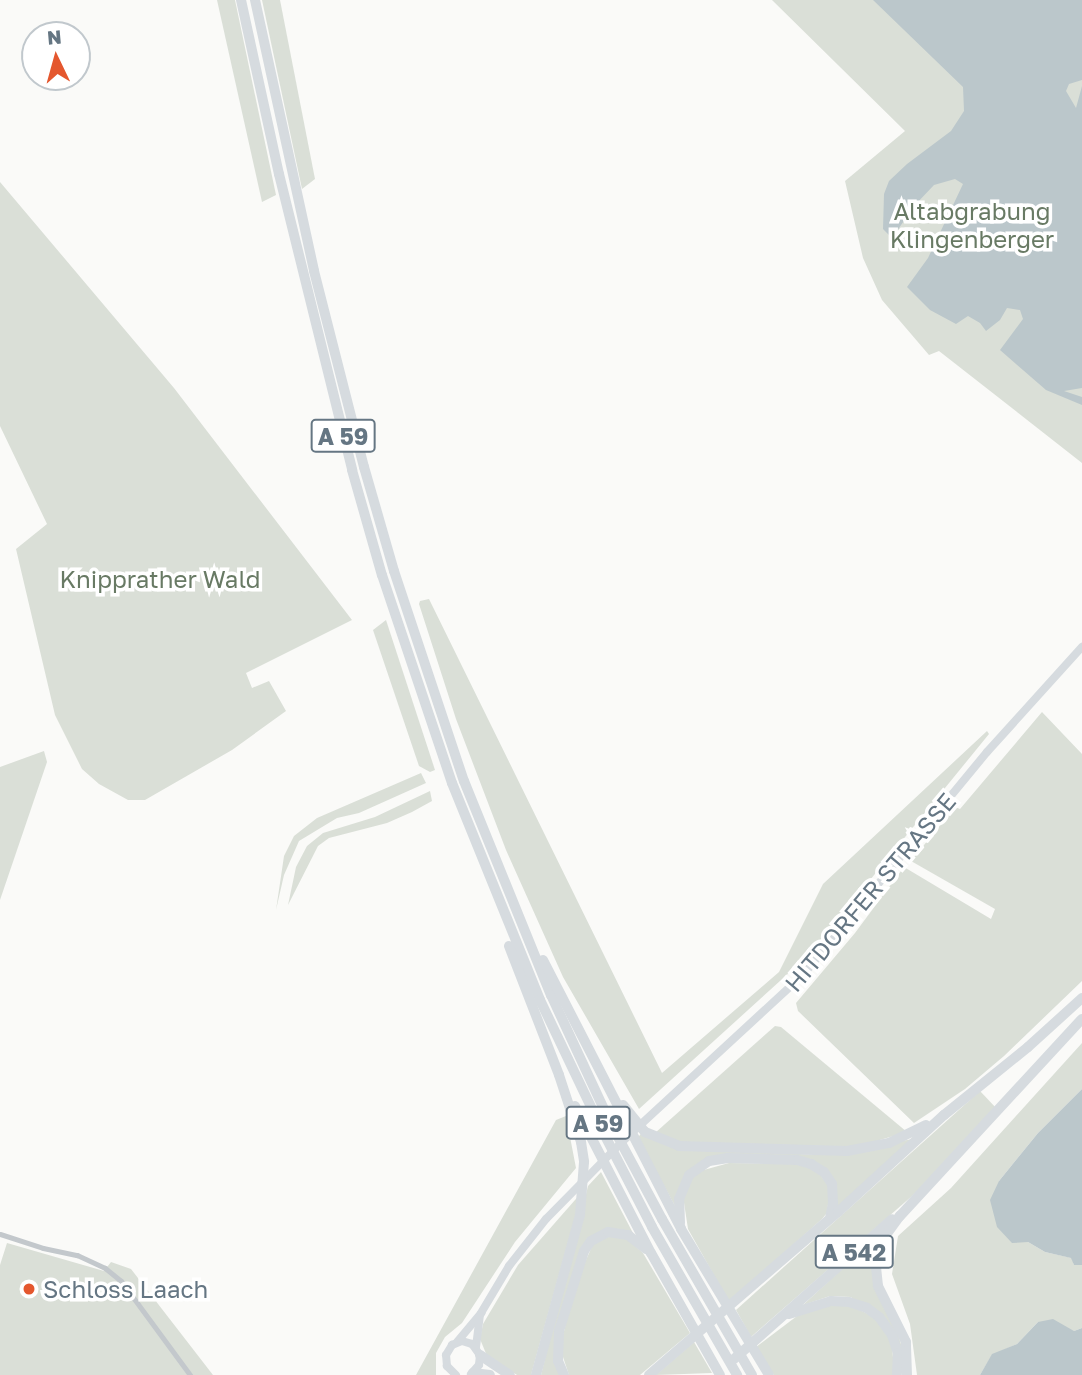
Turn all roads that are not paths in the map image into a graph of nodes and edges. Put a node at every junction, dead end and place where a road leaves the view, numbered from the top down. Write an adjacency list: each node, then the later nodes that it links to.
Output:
1 (241, 0): 4 (highway, A 59)
2 (255, 0): 5 (highway, A 59)
3 (1082, 647): 16 (main road, HITDORFER STRASSE)
4 (482, 861): 9 (highway); 30 (highway, A 59)
5 (517, 916): 8 (highway); 31 (highway, A 59)
6 (1082, 998): 10 (highway, A 542)
7 (1082, 1019): 11 (highway, A 542)
8 (602, 1072): 10 (highway); 13 (highway)
9 (559, 1075): 15 (highway); 26 (highway)
10 (944, 1115): 12 (highway, A 542)
11 (926, 1188): 17 (highway, A 542); 34 (highway)
12 (830, 1218): 13 (highway); 28 (highway, A 542)
13 (681, 1229): 32 (highway)
14 (0, 1234): 22 (street)
15 (651, 1253): 27 (highway); 29 (highway)
16 (481, 1313): 18 (main road, HITDORFER STRASSE); 19 (main road, HITDORFER STRASSE)
17 (783, 1316): 29 (highway, A 542); 33 (highway)
18 (457, 1342): 19 (main road); 20 (main road, HITDORFER STRASSE)
19 (478, 1351): 21 (main road, HITDORFER STRASSE); 25 (highway)
20 (447, 1371): 23 (main road)
21 (471, 1374): 24 (highway)
22 (190, 1375)
23 (456, 1375)
24 (490, 1375)
25 (510, 1375)
26 (536, 1375)
27 (564, 1375)
28 (649, 1375)
29 (718, 1375)
30 (737, 1375)
31 (752, 1375)
32 (769, 1375)
33 (897, 1375)
34 (907, 1375)

